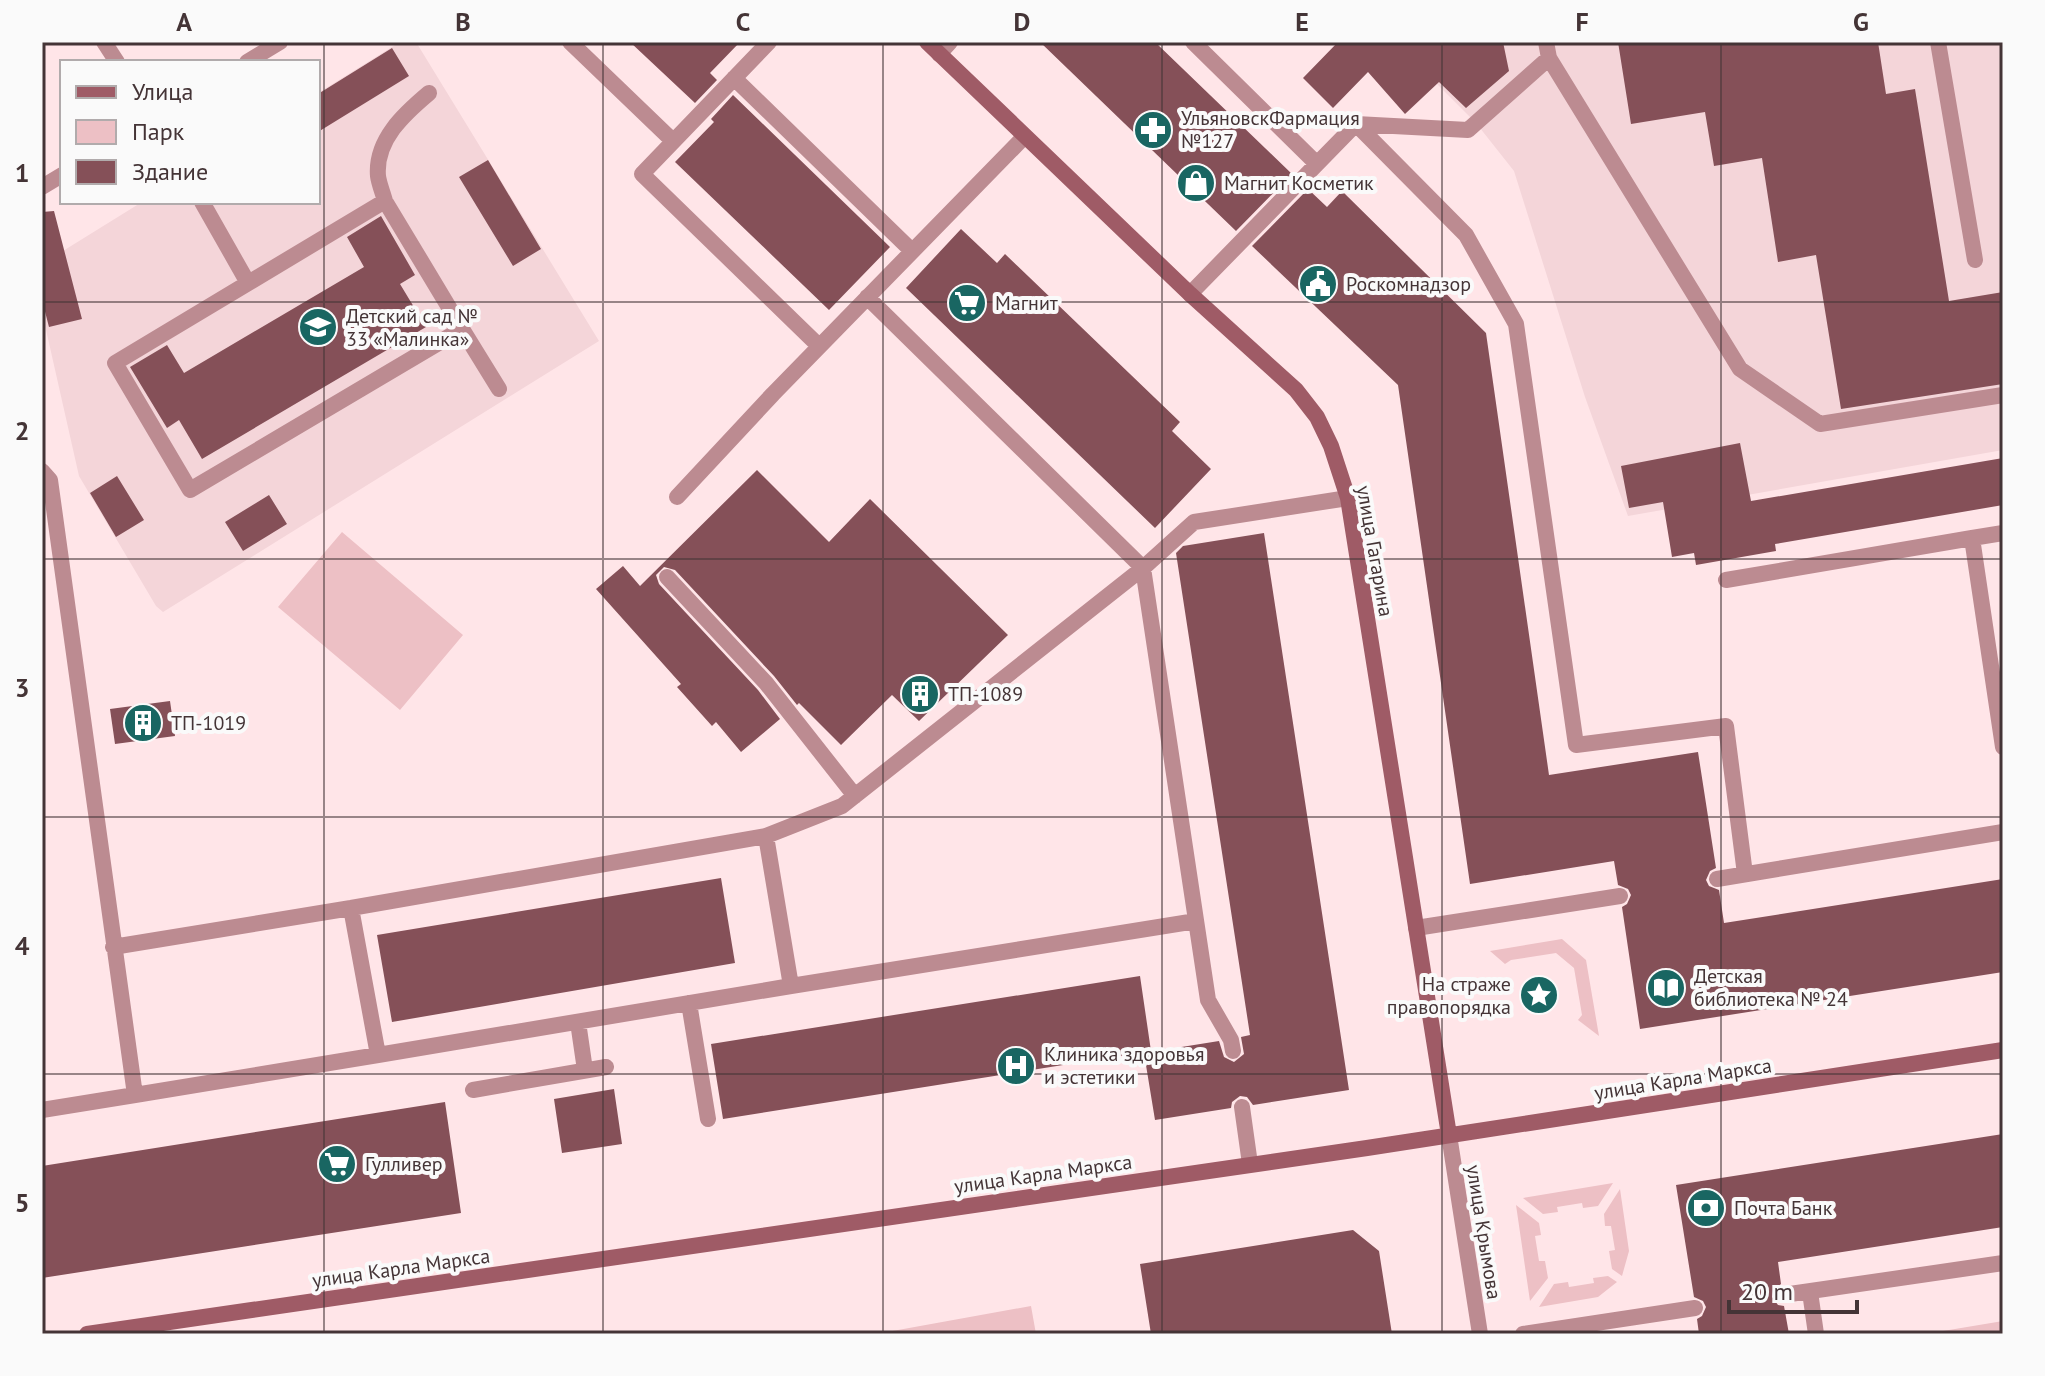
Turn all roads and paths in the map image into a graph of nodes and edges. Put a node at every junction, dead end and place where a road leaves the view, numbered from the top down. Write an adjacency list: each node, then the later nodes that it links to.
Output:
1 (104, 42): 9 (street)
2 (280, 42): 10 (street)
3 (570, 42): 15 (street)
4 (769, 42): 11 (street)
5 (1193, 42): 16 (street)
6 (1938, 42): 22 (street)
7 (939, 46): 14 (main road, улица Гагарина)
8 (1547, 50): 13 (street); 29 (street)
9 (116, 60)
10 (250, 60)
11 (734, 78): 15 (street); 21 (street)
12 (429, 93): 19 (street)
13 (1356, 124): 16 (street); 42 (street)
14 (1024, 137): 21 (street); 24 (main road, улица Гагарина)
15 (673, 141): 27 (street)
16 (1317, 164): 24 (street)
17 (60, 176): 18 (street)
18 (42, 187)
19 (385, 201): 23 (street); 26 (street)
20 (203, 204): 23 (street)
21 (912, 251): 25 (street)
22 (1975, 260)
23 (248, 283): 26 (street)
24 (1190, 294): 32 (main road, улица Гагарина)
25 (867, 297): 27 (street); 35 (street)
26 (462, 329): 28 (street)
27 (819, 346): 31 (street)
28 (499, 389)
29 (2003, 395)
30 (42, 471): 48 (street)
31 (677, 497)
32 (1348, 498): 35 (street); 47 (main road, улица Гагарина)
33 (2003, 533): 34 (street)
34 (1972, 538): 37 (street); 38 (street)
35 (1143, 568): 39 (street); 46 (street)
36 (667, 577): 39 (street)
37 (1726, 580)
38 (2003, 747)
39 (855, 796): 41 (street)
40 (2003, 832): 42 (street)
41 (766, 836): 45 (street); 49 (street)
42 (1745, 874): 43 (street)
43 (1717, 879)
44 (1620, 896): 47 (street)
45 (351, 908): 48 (street); 54 (street)
46 (1196, 921): 49 (street); 53 (street)
47 (1416, 928): 62 (main road, улица Гагарина)
48 (113, 947): 58 (street)
49 (791, 986): 50 (street)
50 (689, 1003): 51 (street); 61 (street)
51 (578, 1022): 54 (street); 56 (street)
52 (2003, 1050): 62 (main road, улица Карла Маркса)
53 (1233, 1051)
54 (378, 1055): 58 (street)
55 (606, 1067): 56 (street)
56 (585, 1070): 57 (street)
57 (473, 1090)
58 (135, 1095): 60 (street)
59 (1242, 1107): 63 (street)
60 (42, 1110)
61 (708, 1119)
62 (1449, 1135): 63 (main road, улица Карла Маркса); 69 (street, улица Крымова)
63 (1250, 1164): 68 (main road, улица Карла Маркса)
64 (2003, 1263): 65 (street)
65 (1810, 1292): 66 (street); 71 (street)
66 (1783, 1295)
67 (1695, 1308): 70 (street)
68 (87, 1334)
69 (1480, 1334)
70 (1523, 1334)
71 (1816, 1334)

